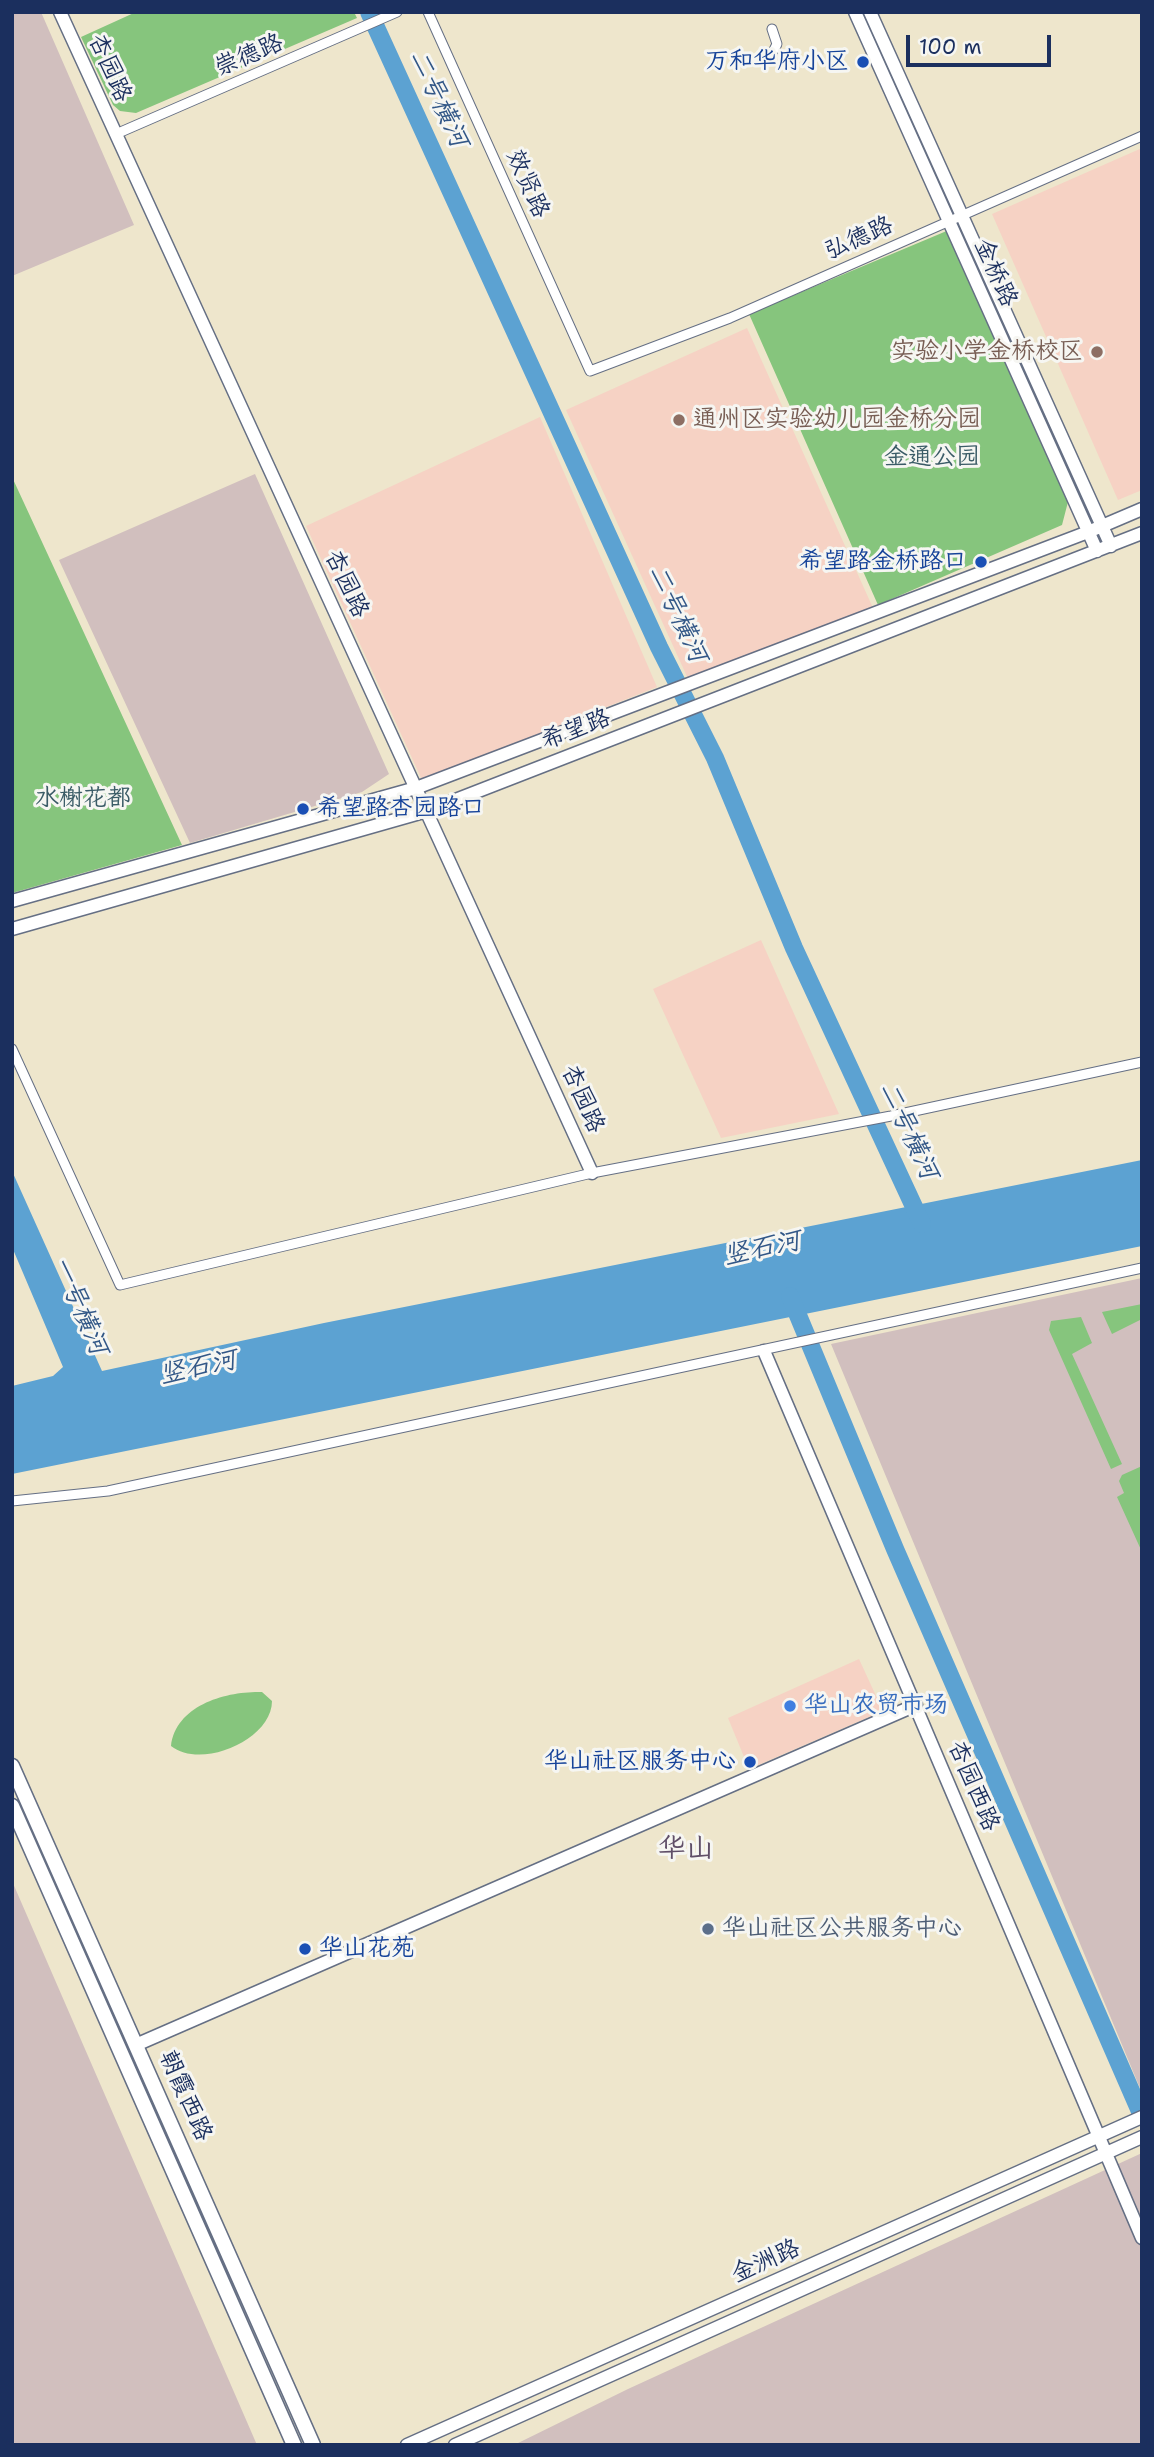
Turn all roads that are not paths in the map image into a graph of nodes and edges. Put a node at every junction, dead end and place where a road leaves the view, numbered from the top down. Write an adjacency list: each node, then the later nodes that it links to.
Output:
1 (61, 12): 8 (street, 杏园路)
2 (397, 12): 8 (street, 崇德路)
3 (428, 12): 11 (street, 效贤路)
4 (855, 12): 14 (street, 金桥路)
5 (870, 12): 10 (street, 金桥路)
6 (772, 29): 7 (street)
7 (775, 50)
8 (116, 134): 18 (street, 杏园路)
9 (1142, 136): 10 (street, 弘德路)
10 (962, 214): 11 (street, 弘德路); 13 (street, 金桥路)
11 (590, 371)
12 (1142, 509): 13 (street, 希望路)
13 (1102, 525): 14 (street, 希望路); 16 (street, 金桥路)
14 (1088, 532): 17 (street, 金桥路); 18 (street, 希望路)
15 (1142, 533): 16 (street, 希望路)
16 (1111, 546): 17 (street, 希望路)
17 (1097, 551): 19 (street, 希望路)
18 (416, 788): 19 (street, 杏园路); 20 (street, 希望路)
19 (427, 811): 21 (street, 希望路); 24 (street, 杏园路)
20 (12, 901)
21 (12, 929)
22 (12, 1049): 24 (street)
23 (1142, 1062): 24 (street)
24 (592, 1173)
25 (1142, 1268): 26 (street)
26 (764, 1351): 27 (street); 28 (street, 杏园西路)
27 (12, 1501)
28 (916, 1705): 31 (street); 34 (street, 杏园西路)
29 (12, 1766): 31 (main road, 朝霞西路)
30 (12, 1806): 32 (main road, 朝霞西路)
31 (138, 2044): 32 (street); 39 (main road, 朝霞西路)
32 (119, 2052): 38 (main road, 朝霞西路)
33 (1142, 2116): 34 (street, 金洲路)
34 (1098, 2136): 36 (street, 杏园西路); 40 (street, 金洲路)
35 (1142, 2137): 36 (street, 金洲路)
36 (1106, 2153): 37 (street, 杏园西路); 41 (street, 金洲路)
37 (1142, 2238)
38 (294, 2445)
39 (313, 2445)
40 (407, 2445)
41 (455, 2445)

